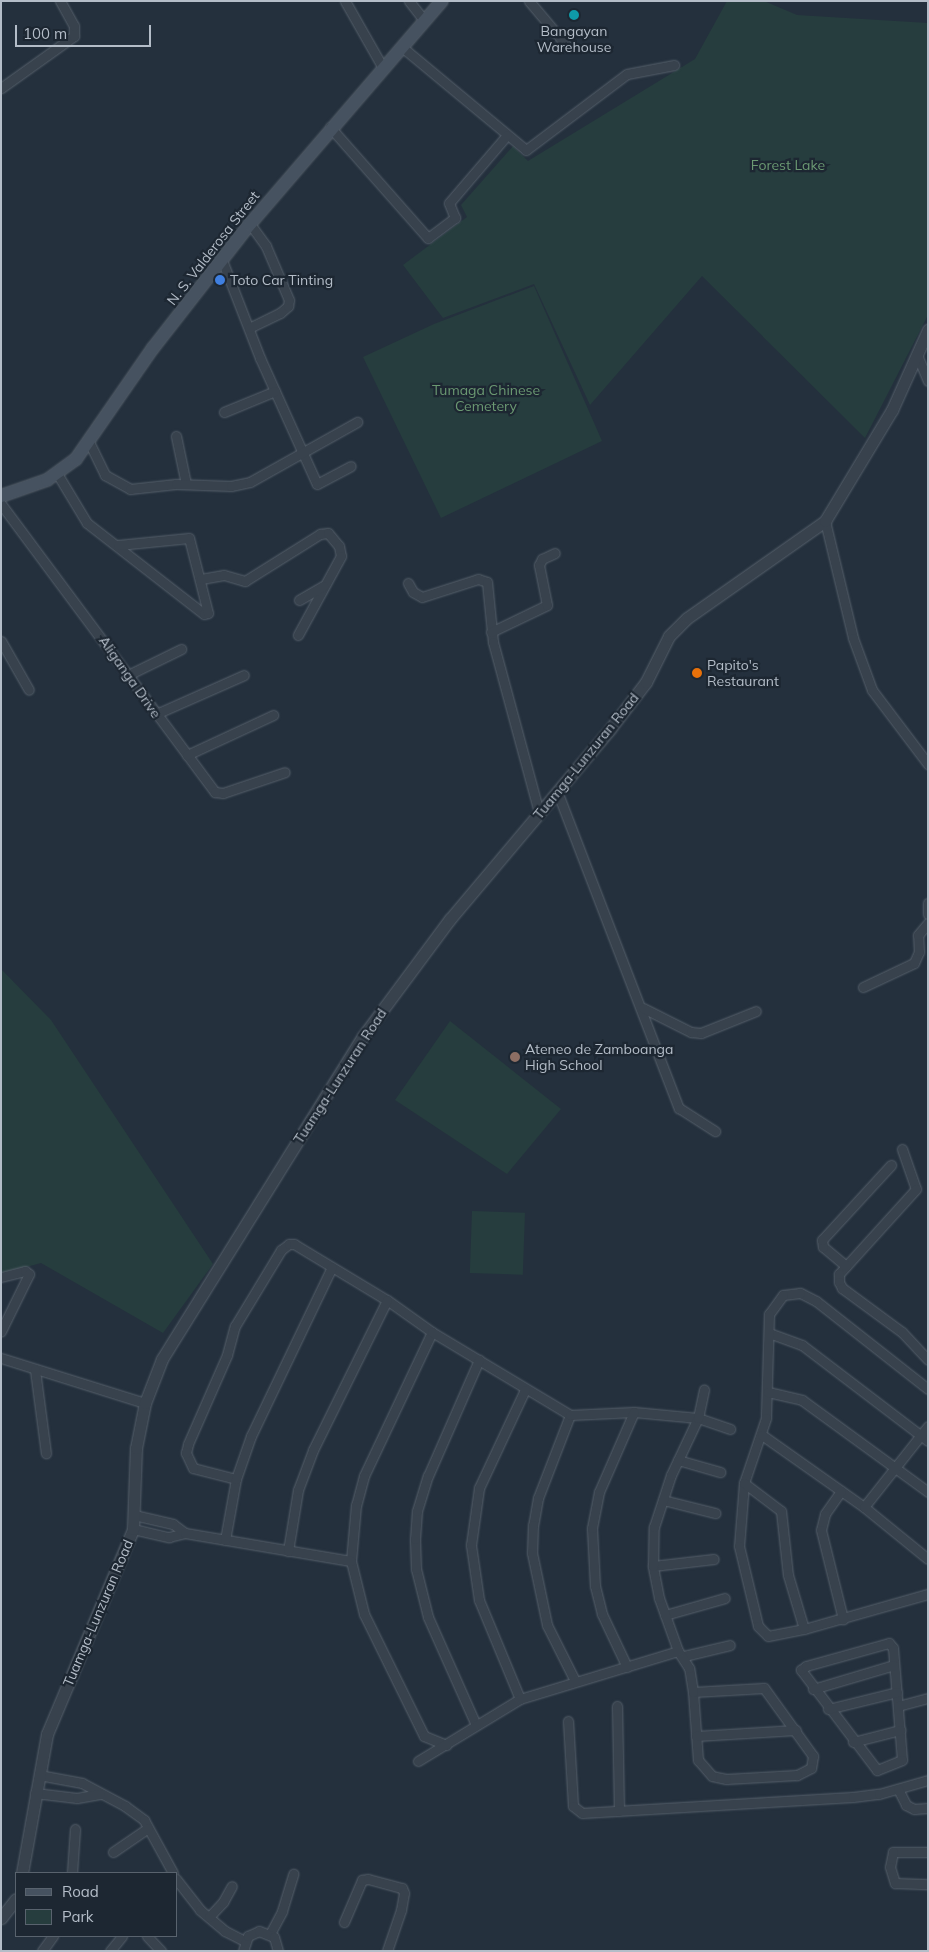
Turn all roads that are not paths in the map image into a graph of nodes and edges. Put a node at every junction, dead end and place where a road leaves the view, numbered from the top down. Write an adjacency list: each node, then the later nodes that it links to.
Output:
1 (60, 1): 11 (street)
2 (345, 1): 10 (street)
3 (409, 1): 6 (street)
4 (442, 1): 6 (main road, N. S. Valderosa Street)
5 (529, 1): 7 (street)
6 (423, 19): 8 (main road, N. S. Valderosa Street)
7 (567, 46)
8 (402, 47): 10 (main road, N. S. Valderosa Street); 13 (street)
9 (674, 65): 13 (street)
10 (383, 68): 12 (main road, N. S. Valderosa Street)
11 (1, 88)
12 (330, 128): 13 (street); 14 (main road, N. S. Valderosa Street)
13 (507, 135)
14 (250, 224): 15 (main road, N. S. Valderosa Street); 16 (street)
15 (222, 260): 16 (street); 24 (main road, N. S. Valderosa Street)
16 (249, 328): 20 (street)
17 (927, 334): 18 (street, Tuamga-Lunzuran Road)
18 (917, 355): 19 (street); 31 (street, Tuamga-Lunzuran Road)
19 (928, 381)
20 (275, 391): 21 (street); 25 (street)
21 (224, 412)
22 (357, 422): 25 (street)
23 (176, 436): 28 (street)
24 (89, 442): 27 (main road, N. S. Valderosa Street); 28 (street)
25 (302, 453): 26 (street); 28 (street)
26 (351, 466)
27 (58, 475): 29 (main road, N. S. Valderosa Street); 32 (street)
28 (186, 484)
29 (1, 496)
30 (1, 504): 42 (street, Aliganga Drive)
31 (826, 521): 48 (street); 50 (street, Tuamga-Lunzuran Road)
32 (118, 545): 34 (street); 34 (street)
33 (555, 553): 38 (street)
34 (201, 578): 36 (street)
35 (408, 583): 38 (street)
36 (323, 586): 37 (street); 39 (street)
37 (299, 600)
38 (491, 632): 51 (street)
39 (298, 635)
40 (1, 641): 44 (street)
41 (181, 649): 42 (street)
42 (130, 674): 45 (street, Aliganga Drive)
43 (244, 675): 45 (street)
44 (29, 690)
45 (156, 714): 47 (street, Aliganga Drive)
46 (273, 716): 47 (street)
47 (187, 755): 49 (street, Aliganga Drive)
48 (928, 764)
49 (285, 772)
50 (557, 791): 51 (street, Tuamga-Lunzuran Road); 56 (street)
51 (539, 812): 76 (street, Tuamga-Lunzuran Road)
52 (928, 903): 53 (street)
53 (928, 914)
54 (928, 923): 55 (street)
55 (863, 987)
56 (643, 1008): 57 (street); 58 (street)
57 (756, 1011)
58 (715, 1131)
59 (902, 1149): 61 (street)
60 (891, 1165): 61 (street)
61 (846, 1266): 70 (street)
62 (332, 1267): 64 (street); 88 (street); 88 (street)
63 (1, 1277): 65 (street)
64 (387, 1300): 66 (street); 99 (street)
65 (1, 1330)
66 (432, 1332): 69 (street); 102 (street)
67 (769, 1333): 72 (street); 75 (street); 83 (street)
68 (1, 1358): 71 (street)
69 (479, 1360): 73 (street); 123 (street)
70 (928, 1360)
71 (34, 1370): 76 (street); 84 (street)
72 (928, 1389)
73 (525, 1390): 78 (street); 118 (street)
74 (704, 1390): 79 (street)
75 (768, 1392): 82 (street); 86 (street)
76 (145, 1403): 95 (street, Tuamga-Lunzuran Road)
77 (634, 1412): 78 (street); 79 (street); 112 (street)
78 (570, 1415): 113 (street)
79 (698, 1418): 81 (street); 85 (street)
80 (928, 1426): 83 (street)
81 (730, 1429)
82 (762, 1435): 89 (street); 90 (street)
83 (924, 1438): 86 (street)
84 (46, 1453)
85 (678, 1460): 87 (street); 92 (street)
86 (895, 1467): 91 (street); 93 (street)
87 (720, 1472)
88 (236, 1479): 98 (street)
89 (744, 1483): 108 (street); 108 (street)
90 (841, 1491): 93 (street); 107 (street)
91 (928, 1492)
92 (663, 1500): 94 (street); 103 (street)
93 (864, 1507): 101 (street)
94 (715, 1513)
95 (134, 1515): 96 (street, Tuamga-Lunzuran Road); 97 (street)
96 (133, 1529): 97 (street); 130 (street, Tuamga-Lunzuran Road)
97 (185, 1533): 98 (street)
98 (225, 1540): 99 (street)
99 (288, 1551): 102 (street)
100 (714, 1559): 103 (street)
101 (928, 1560)
102 (351, 1561): 128 (street)
103 (653, 1566): 106 (street)
104 (928, 1594): 107 (street)
105 (725, 1598): 106 (street)
106 (665, 1615): 110 (street)
107 (843, 1619): 108 (street)
108 (804, 1629)
109 (730, 1645): 110 (street)
110 (681, 1653): 112 (street); 115 (street)
111 (894, 1665): 114 (street); 114 (street); 116 (street)
112 (627, 1667): 113 (street)
113 (575, 1681): 118 (street)
114 (813, 1689): 121 (street)
115 (693, 1692): 124 (street); 126 (street)
116 (897, 1692): 120 (street); 121 (street)
117 (928, 1698): 120 (street)
118 (520, 1699): 123 (street)
119 (617, 1706): 136 (street)
120 (898, 1706): 125 (street)
121 (828, 1709): 127 (street)
122 (568, 1721): 136 (street)
123 (476, 1725): 128 (street)
124 (796, 1730): 126 (street); 126 (street)
125 (900, 1730): 127 (street); 127 (street)
126 (696, 1736)
127 (853, 1742)
128 (446, 1745): 129 (street)
129 (418, 1761)
130 (39, 1775): 133 (street, Tuamga-Lunzuran Road); 134 (street)
131 (928, 1780): 132 (street)
132 (898, 1789): 135 (street); 136 (street)
133 (35, 1793): 134 (street); 141 (street, Tuamga-Lunzuran Road)
134 (100, 1794): 137 (street)
135 (928, 1808)
136 (619, 1812)
137 (148, 1828): 139 (street); 143 (street)
138 (75, 1829): 142 (street)
139 (113, 1852)
140 (928, 1852): 146 (street)
141 (22, 1872)
142 (72, 1872)
143 (172, 1872)
144 (293, 1874): 152 (street)
145 (178, 1881): 149 (street)
146 (928, 1884)
147 (232, 1886): 149 (street)
148 (15, 1900): 150 (street)
149 (208, 1917): 156 (street)
150 (1, 1918)
151 (344, 1922): 162 (street)
152 (270, 1934): 156 (street); 161 (street)
153 (52, 1937): 157 (street)
154 (121, 1937): 158 (street)
155 (148, 1937): 159 (street)
156 (245, 1941): 160 (street)
157 (42, 1951)
158 (110, 1951)
159 (160, 1951)
160 (243, 1951)
161 (278, 1951)
162 (387, 1951)

